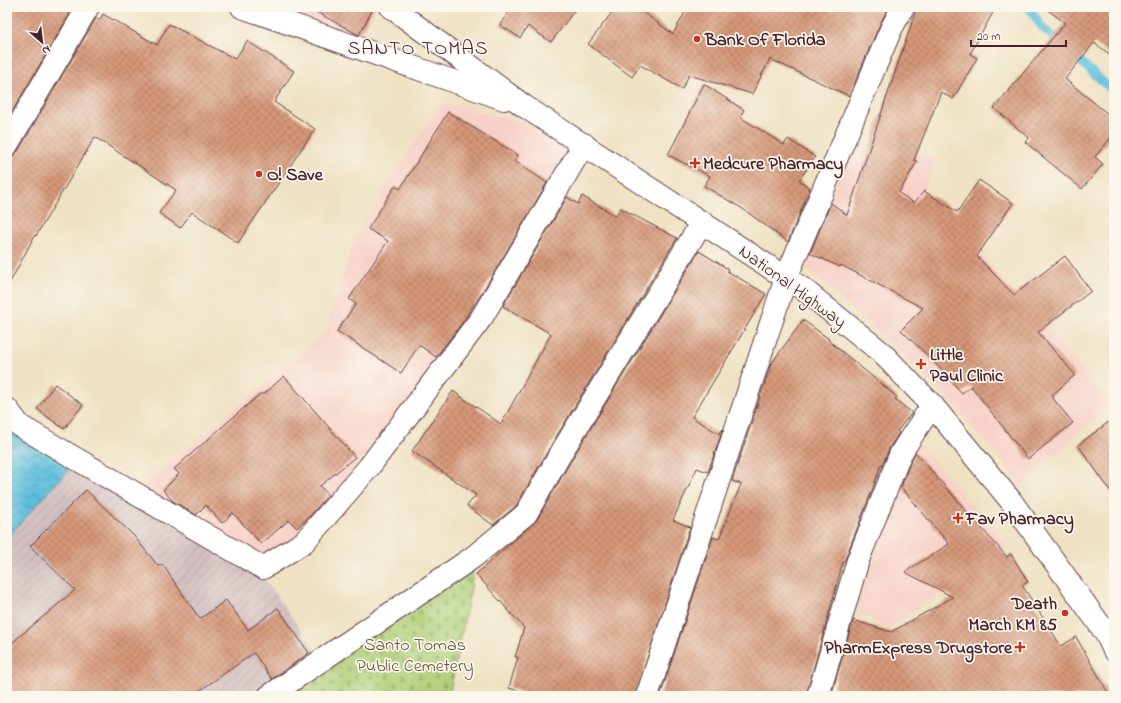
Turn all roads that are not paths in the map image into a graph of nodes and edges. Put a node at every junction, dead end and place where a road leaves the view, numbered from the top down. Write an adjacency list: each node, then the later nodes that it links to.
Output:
1 (88, 7): 7 (street)
2 (242, 7): 5 (street)
3 (391, 7): 5 (street, National Highway)
4 (903, 7): 9 (street)
5 (524, 106): 6 (street, National Highway)
6 (584, 144): 8 (street, National Highway); 11 (street)
7 (7, 145)
8 (702, 222): 9 (street, National Highway); 13 (street)
9 (786, 278): 10 (street, National Highway); 14 (street)
10 (932, 405): 12 (street, National Highway); 15 (street)
11 (7, 409)
12 (1114, 650)
13 (269, 696)
14 (647, 696)
15 (818, 696)

